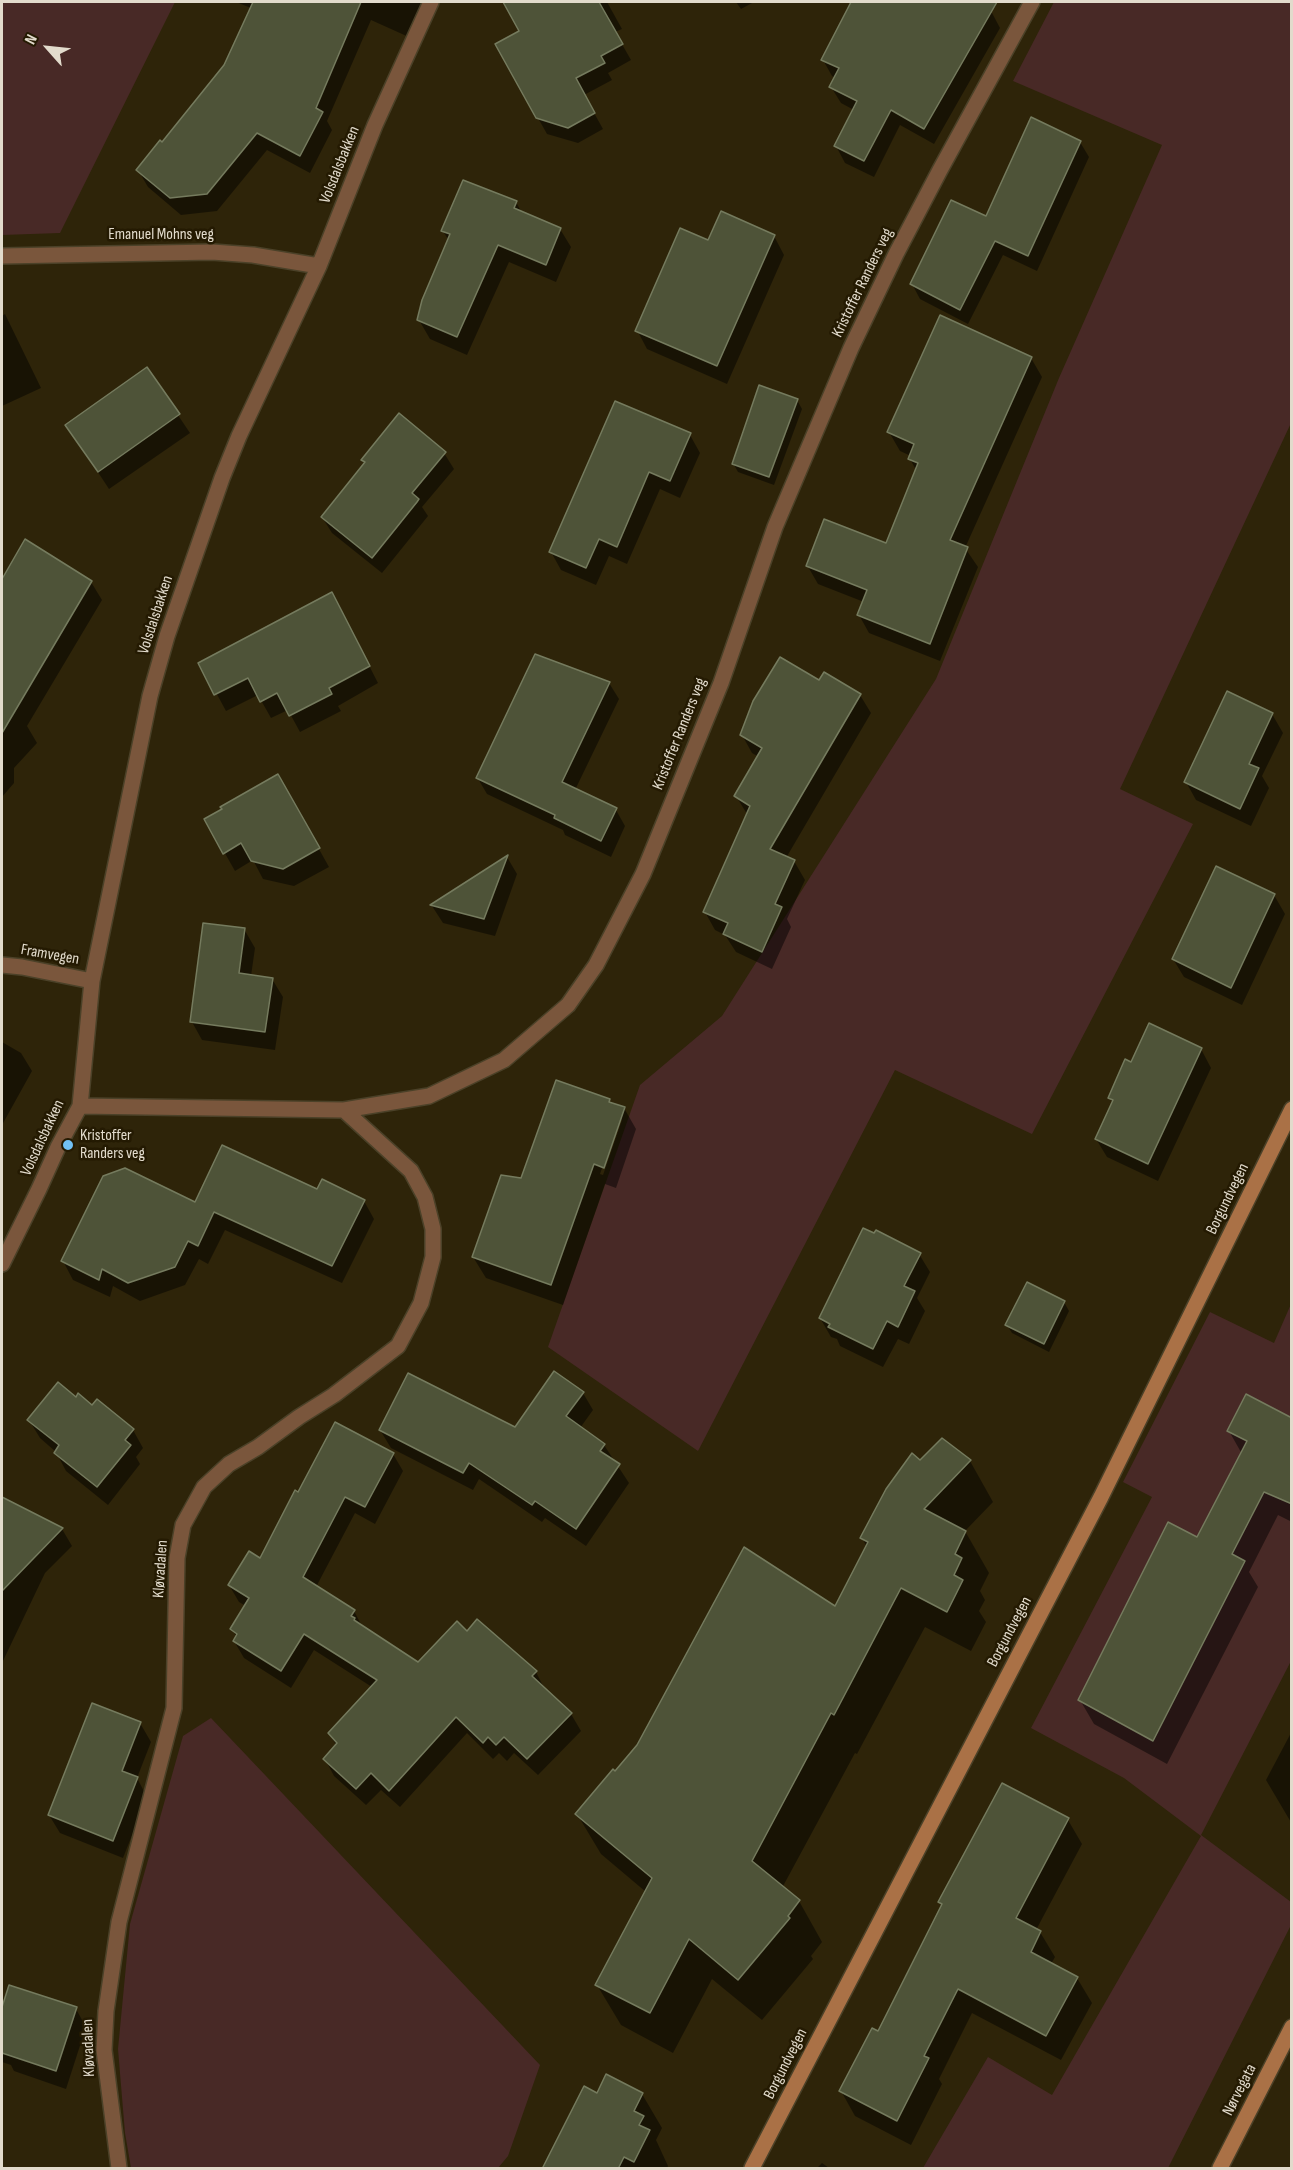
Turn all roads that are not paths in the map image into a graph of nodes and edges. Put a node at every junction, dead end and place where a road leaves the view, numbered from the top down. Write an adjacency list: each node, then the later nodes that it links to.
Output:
1 (431, 2): 4 (street, Volsdalsbakken)
2 (1032, 2): 9 (street, Kristoffer Randers veg)
3 (2, 256): 4 (street, Emanuel Mohns veg)
4 (319, 266): 6 (street, Volsdalsbakken)
5 (2, 965): 6 (street, Framvegen)
6 (92, 981): 7 (street, Volsdalsbakken)
7 (80, 1106): 9 (street, Kristoffer Randers veg); 10 (street, Volsdalsbakken)
8 (1292, 1109): 13 (main road, Borgundvegen)
9 (344, 1110): 12 (street, Kløvadalen)
10 (2, 1264)
11 (1292, 2027): 14 (main road, Nørvegata)
12 (119, 2169)
13 (752, 2169)
14 (1220, 2169)

